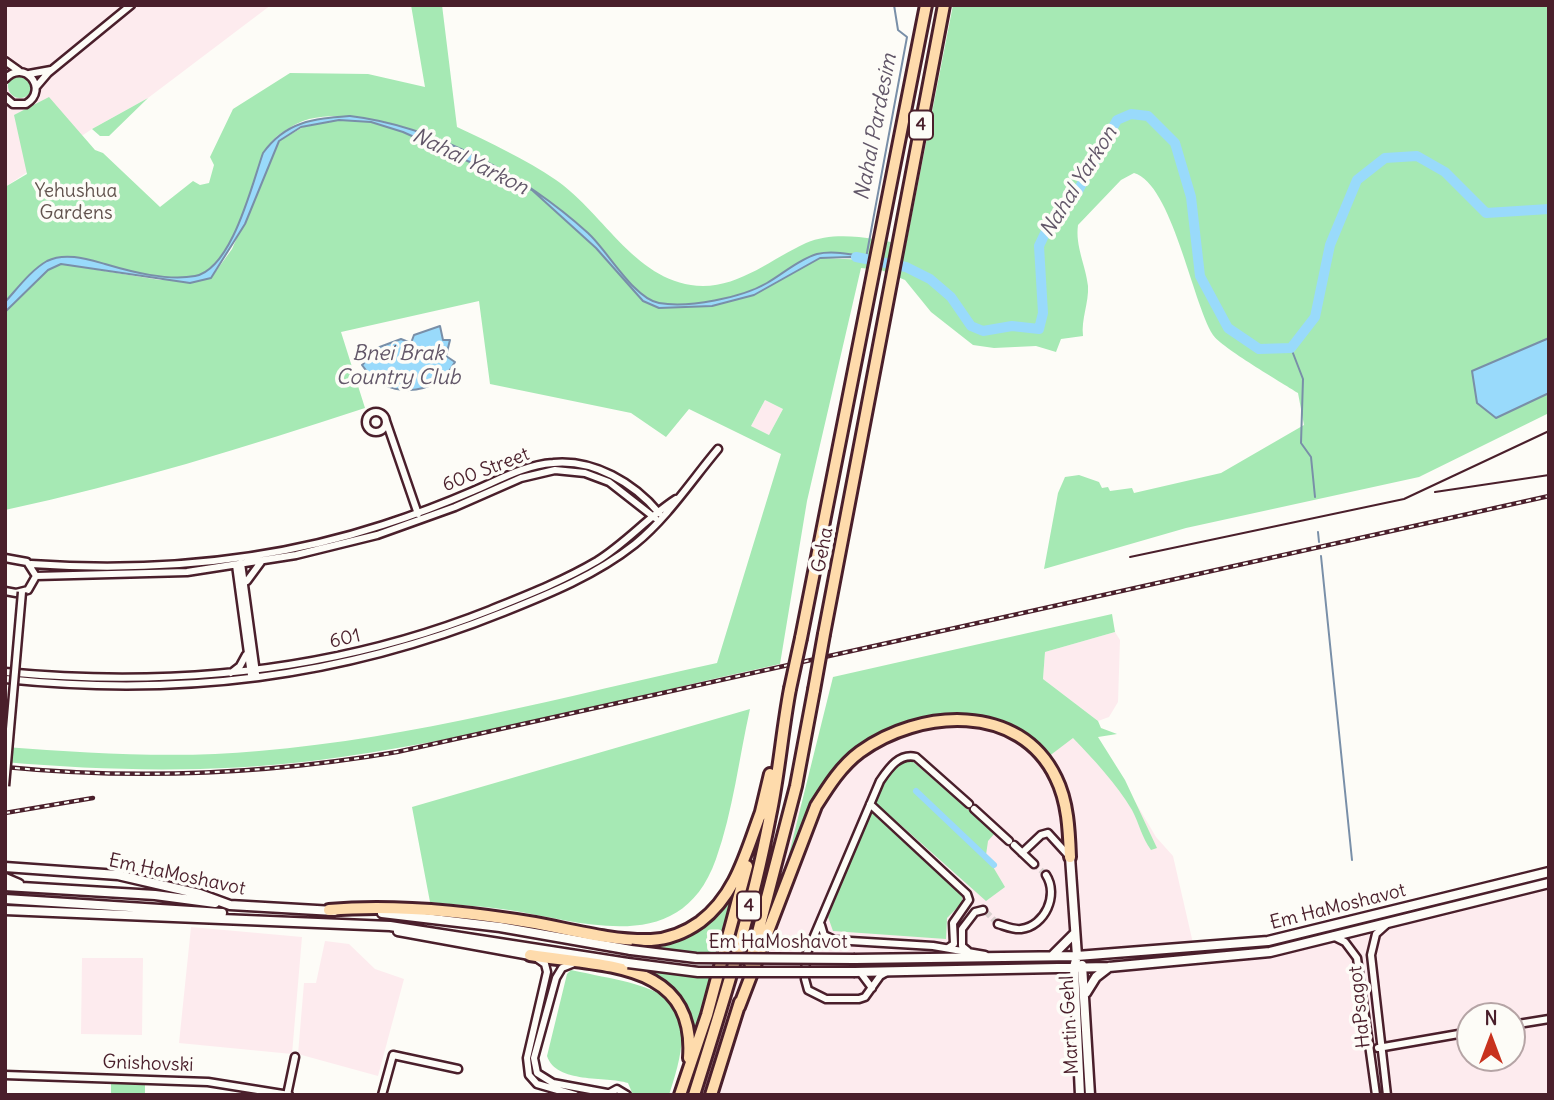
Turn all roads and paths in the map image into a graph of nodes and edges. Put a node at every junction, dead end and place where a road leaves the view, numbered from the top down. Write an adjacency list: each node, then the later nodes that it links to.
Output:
1 (131, 5): 5 (street)
2 (926, 5): 40 (highway, Geha / 4, bridge)
3 (944, 5): 83 (highway, Geha / 4, bridge)
4 (5, 61): 6 (street)
5 (53, 69): 7 (street); 9 (street)
6 (19, 71): 7 (street); 8 (street)
7 (29, 74): 9 (street)
8 (5, 79)
9 (36, 87): 11 (street)
10 (5, 97): 11 (street)
11 (13, 104): 12 (street)
12 (5, 106)
13 (386, 421): 14 (street); 14 (street); 15 (street)
14 (378, 432): 15 (street)
15 (391, 439): 20 (street)
16 (718, 449): 17 (street)
17 (678, 498): 19 (street); 21 (street)
18 (646, 505): 19 (street); 20 (street, 600 Street); 21 (street, 600 Street); 22 (street); 25 (street, 600 Street)
19 (667, 505): 21 (street)
20 (418, 513): 24 (street, 600 Street)
21 (657, 517): 22 (street, 601); 38 (street, 601)
22 (645, 525): 35 (street, 601)
23 (5, 558): 26 (street, 600 Street)
24 (238, 558): 27 (street); 29 (street, 600 Street)
25 (261, 561): 27 (street, 600 Street); 31 (street)
26 (31, 564): 29 (street, 600 Street); 30 (street)
27 (239, 565): 28 (street, 600 Street); 31 (street)
28 (215, 569): 29 (street, 600 Street); 31 (street)
29 (160, 570): 30 (street, 600 Street)
30 (36, 576): 33 (street)
31 (242, 586): 34 (street)
32 (5, 591): 33 (street)
33 (22, 592): 41 (street, bridge)
34 (250, 653): 35 (street); 37 (street); 38 (street)
35 (276, 668): 38 (street, 601)
36 (5, 672): 37 (street, 601)
37 (229, 674): 38 (street, 601)
38 (253, 674): 39 (street, 601)
39 (5, 680)
40 (785, 714): 43 (highway); 99 (highway, Geha / 4)
41 (5, 786)
42 (870, 804): 44 (street); 54 (street); 60 (street)
43 (761, 812): 58 (highway); 91 (highway)
44 (1022, 853): 45 (street); 46 (street)
45 (1069, 857): 64 (main road, Martin Gehl); 83 (highway)
46 (1034, 864)
47 (5, 867): 56 (main road, Em HaMoshavot)
48 (1549, 872): 71 (main road, Em HaMoshavot)
49 (1046, 875): 62 (street)
50 (5, 878): 53 (main road)
51 (1549, 883): 61 (main road, Em HaMoshavot)
52 (5, 886): 53 (main road)
53 (36, 887): 56 (main road)
54 (967, 894): 68 (street); 69 (street)
55 (5, 900): 59 (main road)
56 (230, 905): 58 (main road, Em HaMoshavot)
57 (5, 910): 59 (main road, Em HaMoshavot)
58 (329, 910): 72 (main road, Em HaMoshavot, bridge)
59 (254, 919): 63 (main road, Em HaMoshavot)
60 (821, 921): 66 (street); 67 (street)
61 (1389, 922): 65 (main road, Em HaMoshavot); 87 (street, HaPsagot)
62 (998, 923)
63 (371, 925): 70 (main road); 79 (main road, Em HaMoshavot, bridge)
64 (1075, 933): 71 (main road, Martin Gehl); 73 (main road)
65 (1333, 936): 77 (main road, Em HaMoshavot); 88 (street, HaPsagot)
66 (813, 939): 67 (street); 81 (street)
67 (834, 940): 68 (street)
68 (948, 948): 69 (street)
69 (970, 952): 72 (street)
70 (530, 955): 74 (highway); 96 (street)
71 (1077, 956): 73 (main road, Em HaMoshavot); 76 (main road, Martin Gehl)
72 (1001, 957): 73 (main road, Em HaMoshavot)
73 (1050, 957)
74 (580, 963): 91 (highway); 93 (street)
75 (1053, 967): 76 (main road, Em HaMoshavot); 78 (main road, Em HaMoshavot); 80 (main road)
76 (1079, 967): 77 (main road, Em HaMoshavot); 80 (main road, Martin Gehl); 82 (main road, Martin Gehl)
77 (1109, 967): 82 (main road)
78 (889, 971): 79 (main road, Em HaMoshavot); 81 (street)
79 (858, 972): 81 (street)
80 (1075, 983): 101 (main road, Martin Gehl)
81 (872, 988)
82 (1086, 993): 102 (main road, Martin Gehl)
83 (739, 1007): 100 (highway, Geha / 4)
84 (1549, 1019): 85 (street)
85 (1526, 1023)
86 (1456, 1034): 87 (street)
87 (1380, 1048): 88 (street); 104 (street, HaPsagot)
88 (1370, 1049): 103 (street, HaPsagot)
89 (295, 1057): 94 (street)
90 (458, 1069): 95 (street)
91 (688, 1071): 98 (highway)
92 (5, 1075): 94 (street, Gnishovski)
93 (607, 1094): 97 (street)
94 (287, 1095)
95 (382, 1095)
96 (575, 1095)
97 (627, 1095)
98 (680, 1095)
99 (694, 1095)
100 (711, 1095)
101 (1080, 1095)
102 (1090, 1095)
103 (1377, 1095)
104 (1387, 1095)

